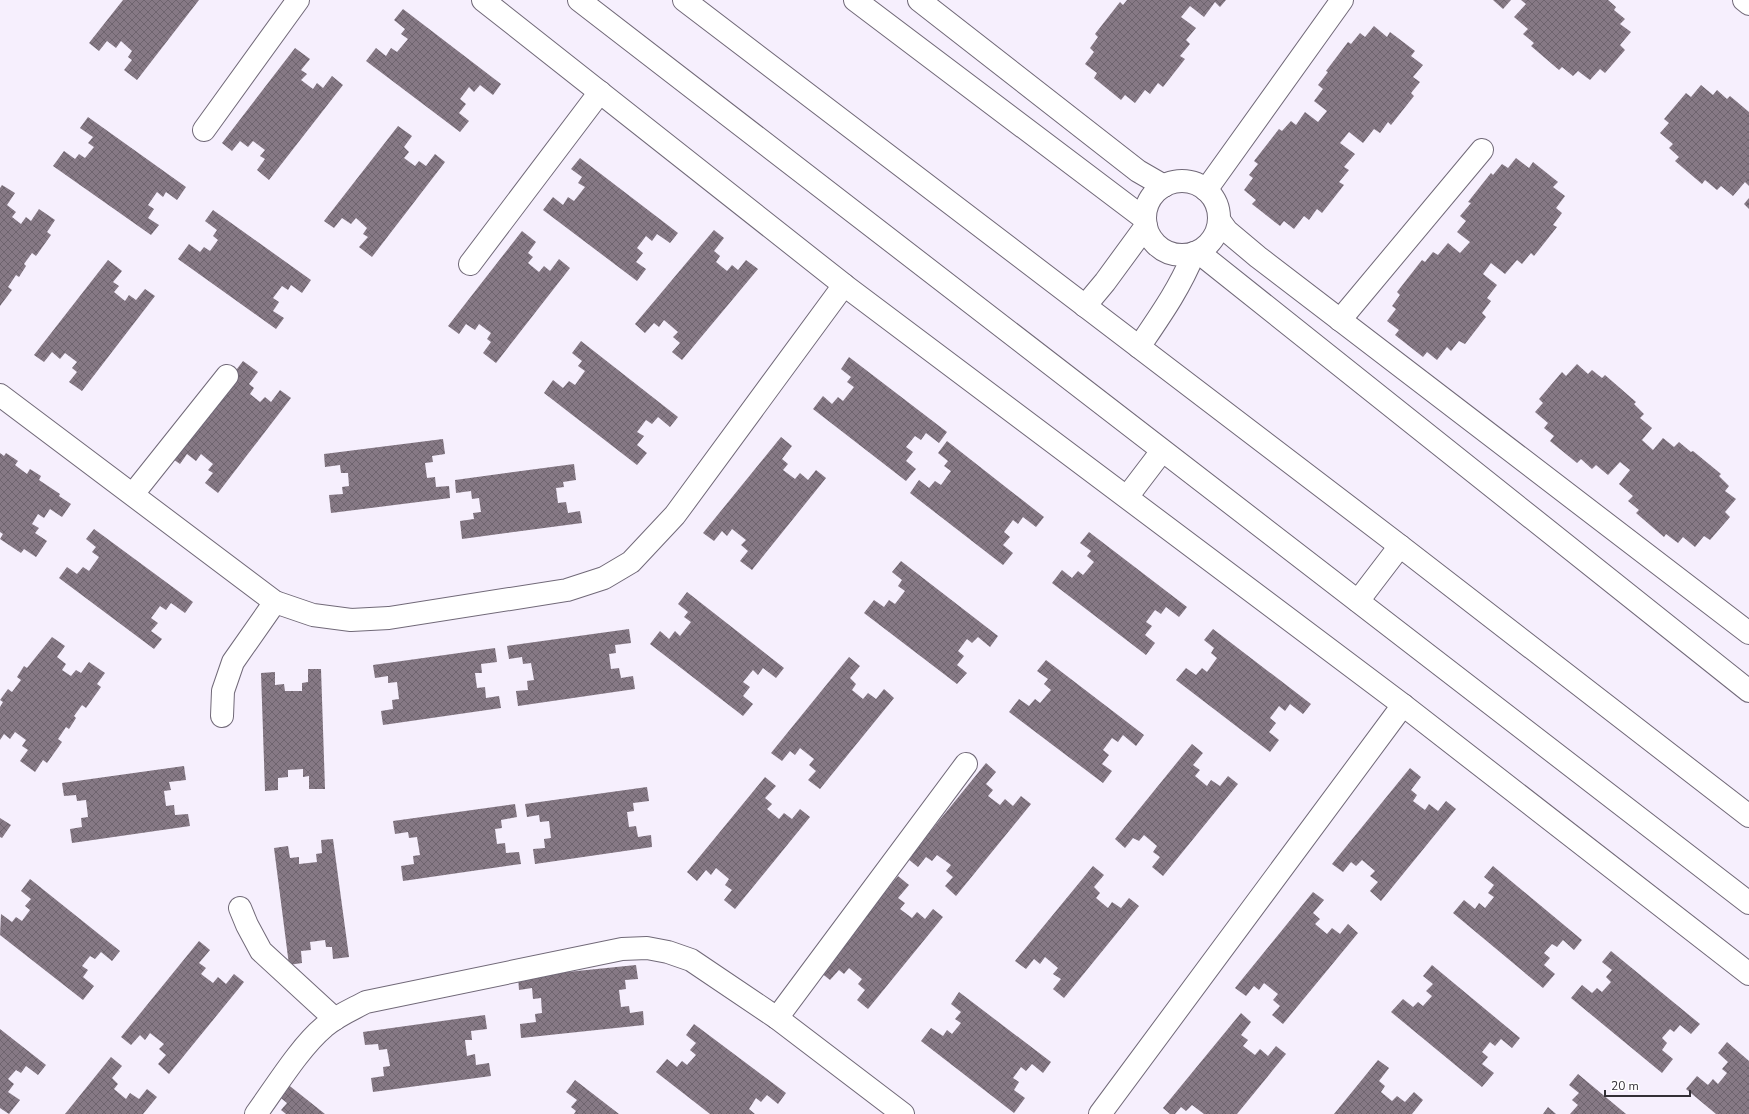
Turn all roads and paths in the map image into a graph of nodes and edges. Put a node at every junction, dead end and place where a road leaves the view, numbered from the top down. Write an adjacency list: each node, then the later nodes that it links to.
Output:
1 (298, 0): 11 (street)
2 (482, 0): 10 (street)
3 (579, 0): 25 (street)
4 (684, 0): 20 (street)
5 (855, 0): 16 (street)
6 (919, 0): 13 (street)
7 (1342, 0): 14 (street)
8 (1744, 0): 9 (street)
9 (1749, 4)
10 (600, 92): 18 (street); 19 (street)
11 (204, 130)
12 (1482, 150): 21 (street)
13 (1164, 186): 14 (street); 16 (street)
14 (1206, 190): 15 (street)
15 (1219, 220): 17 (street); 21 (street)
16 (1146, 223): 17 (street); 20 (street)
17 (1196, 252): 22 (street); 32 (street)
18 (470, 264)
19 (844, 285): 27 (street); 30 (street)
20 (1085, 306): 22 (street)
21 (1340, 320): 31 (street)
22 (1139, 347): 28 (street)
23 (227, 376): 26 (street)
24 (1, 399): 26 (street)
25 (1162, 451): 27 (street); 29 (street)
26 (133, 494): 30 (street)
27 (1127, 496): 33 (street)
28 (1400, 546): 29 (street); 36 (street)
29 (1358, 601): 37 (street)
30 (275, 602): 34 (street)
31 (1749, 633)
32 (1749, 691)
33 (1403, 705): 39 (street); 44 (street)
34 (222, 716)
35 (966, 764): 41 (street)
36 (1749, 816)
37 (1749, 903)
38 (240, 908): 40 (street)
39 (1749, 974)
40 (335, 1018): 41 (street); 42 (street)
41 (777, 1018): 43 (street)
42 (256, 1114)
43 (903, 1114)
44 (1100, 1114)

